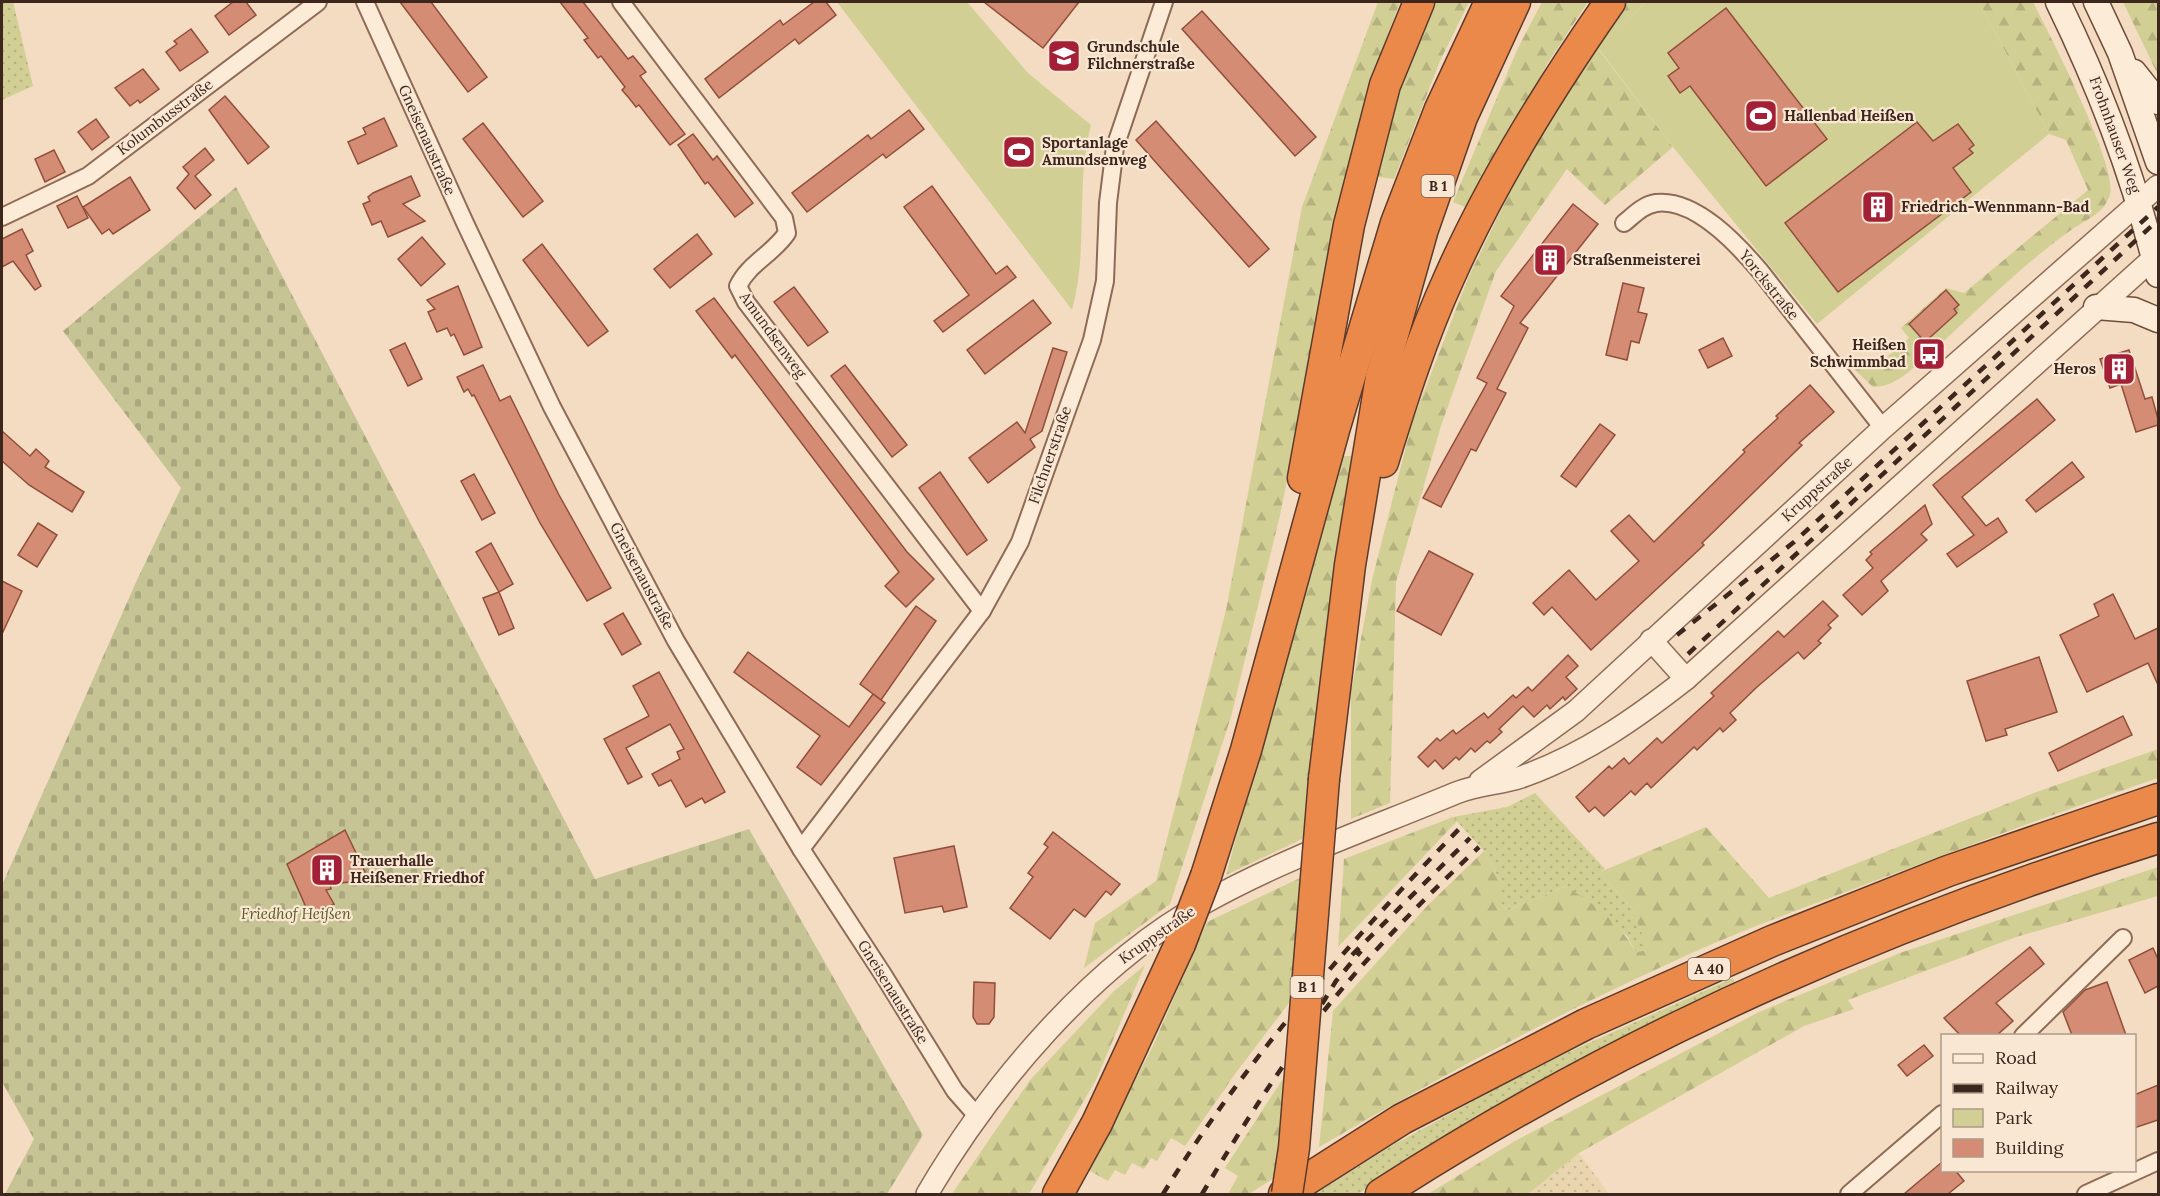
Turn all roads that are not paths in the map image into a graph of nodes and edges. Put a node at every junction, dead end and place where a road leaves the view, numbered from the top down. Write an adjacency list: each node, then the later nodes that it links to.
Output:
1 (318, 2): 16 (street, Kolumbusstraße)
2 (365, 2): 30 (street, Gneisenaustraße)
3 (621, 2): 23 (street, Amundsenweg)
4 (1164, 2): 23 (street, Filchnerstraße)
5 (1419, 2): 25 (highway)
6 (1490, 2): 25 (highway)
7 (1515, 2): 22 (highway, B 1)
8 (1610, 2): 22 (highway)
9 (2058, 2): 15 (main road, Frohnhauser Weg)
10 (2096, 2): 11 (main road)
11 (2120, 53): 12 (main road); 13 (main road)
12 (2158, 102)
13 (2158, 162)
14 (2158, 186): 15 (street, Kruppstraße)
15 (2139, 202): 18 (main road, Frohnhauser Weg); 21 (street, Kruppstraße)
16 (2, 217)
17 (1624, 223): 21 (street, Yorckstraße)
18 (2157, 259): 19 (street, Kruppstraße)
19 (2096, 308): 20 (main road); 26 (street, Kruppstraße)
20 (2158, 320)
21 (1883, 428): 24 (street, Kruppstraße)
22 (1350, 565): 40 (highway, B 1, bridge)
23 (982, 611): 30 (street, Filchnerstraße)
24 (1651, 640): 26 (street); 27 (street, Kruppstraße)
25 (1271, 655): 39 (highway, bridge)
26 (1686, 679): 27 (street, Kruppstraße)
27 (1472, 787): 34 (street, Kruppstraße)
28 (2158, 799): 40 (highway, A 40)
29 (2158, 838): 41 (highway, A 40)
30 (801, 849): 34 (street, Gneisenaustraße)
31 (2123, 938): 32 (street)
32 (2024, 1034)
33 (1941, 1115): 42 (street)
34 (978, 1117): 38 (street, Kruppstraße)
35 (2158, 1161): 36 (street)
36 (2136, 1171)
37 (2134, 1172): 43 (street)
38 (927, 1194)
39 (1058, 1194)
40 (1285, 1194)
41 (1381, 1194)
42 (1849, 1194)
43 (2086, 1194)

